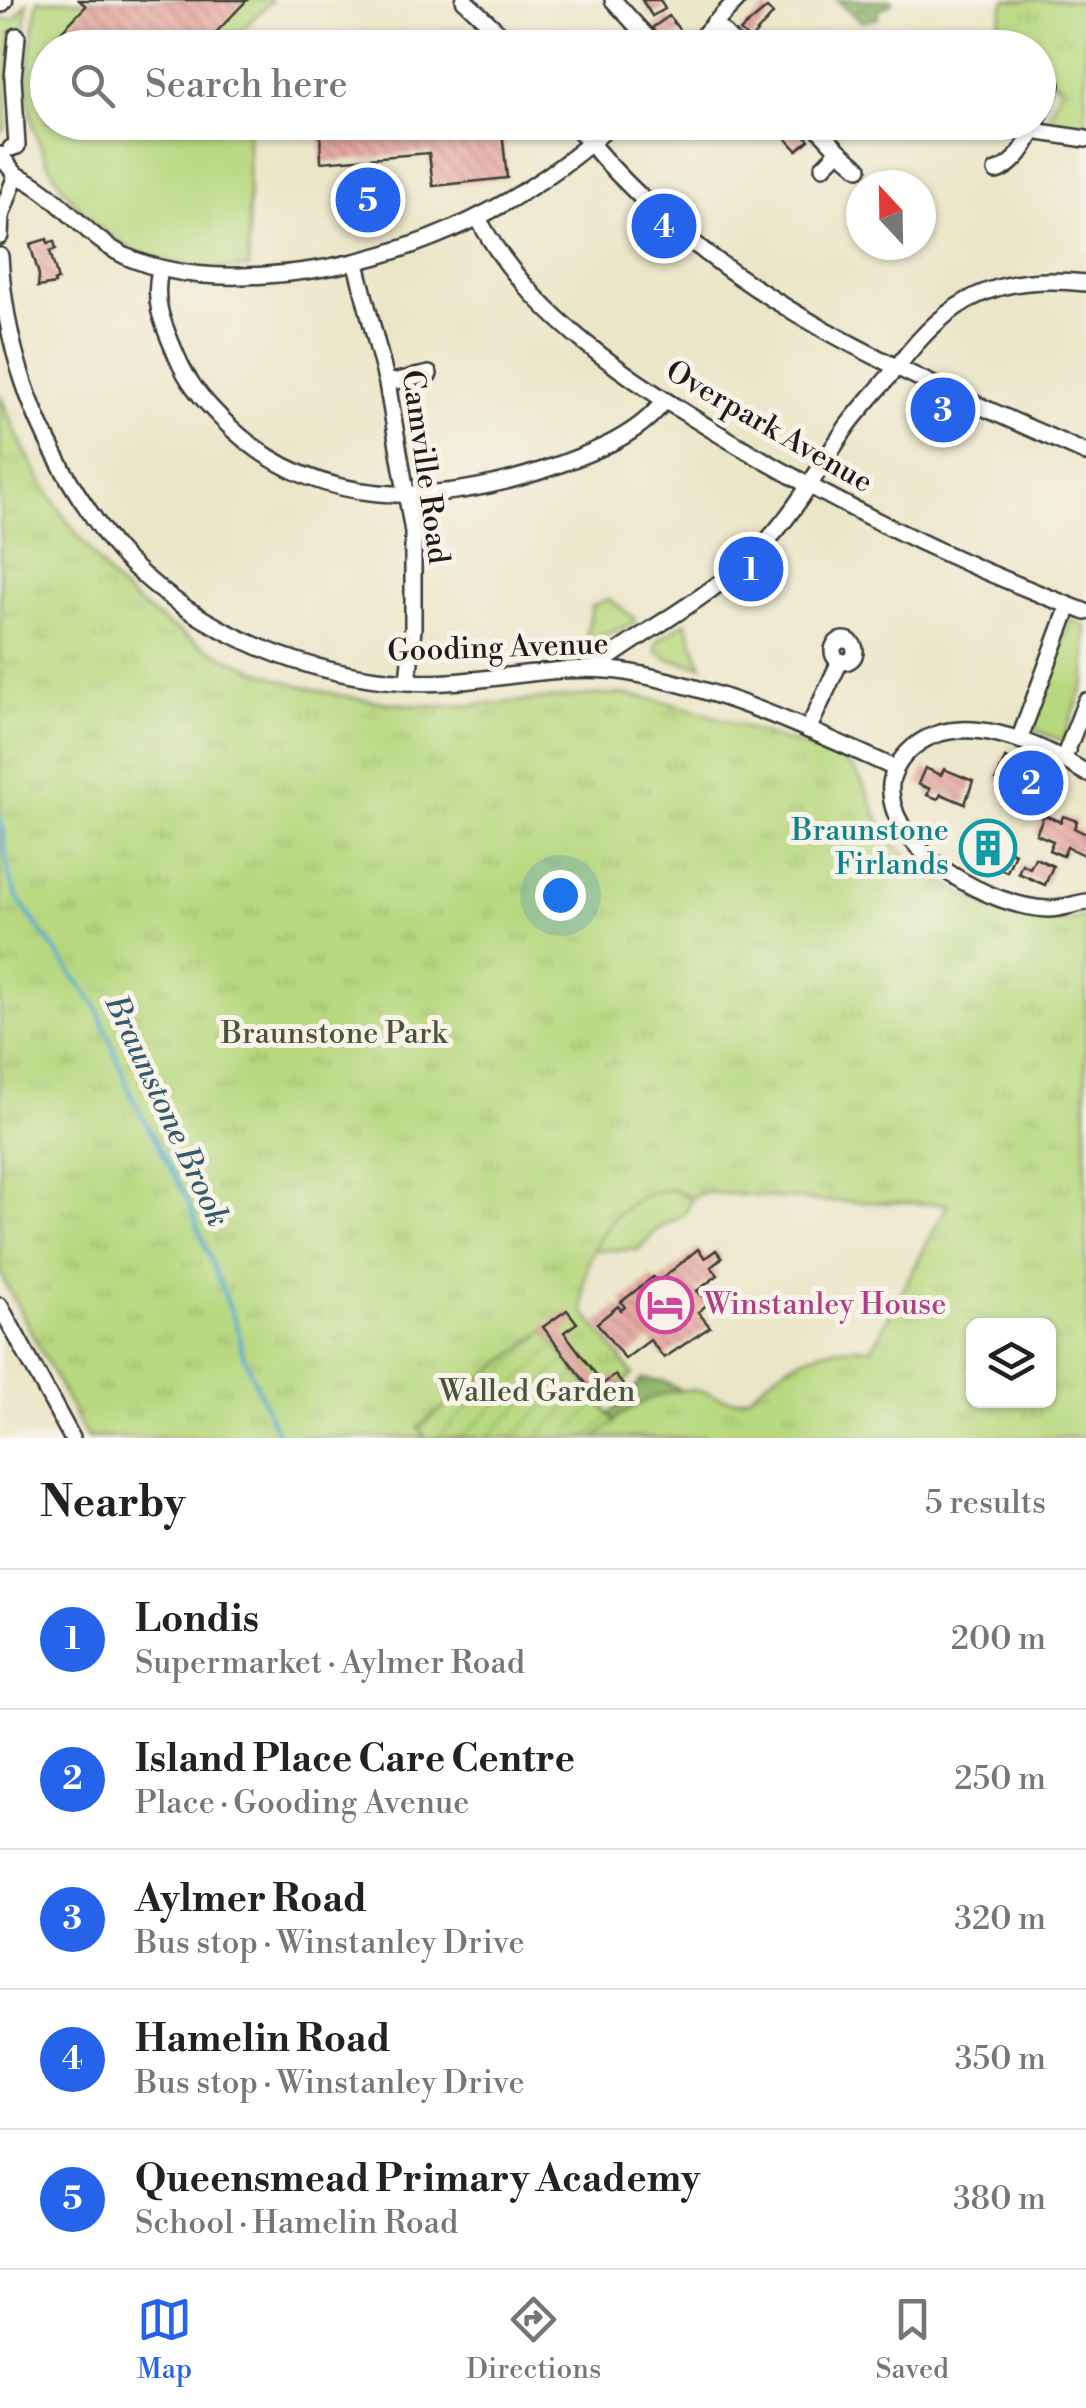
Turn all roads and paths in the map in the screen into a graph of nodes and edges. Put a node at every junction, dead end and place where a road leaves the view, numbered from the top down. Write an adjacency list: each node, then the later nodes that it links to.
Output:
1 (464, 0): 5 (street)
2 (613, 0): 6 (street)
3 (736, 0): 4 (street)
4 (714, 24): 7 (street); 8 (street)
5 (495, 30)
6 (641, 30)
7 (708, 30)
8 (720, 30)
9 (17, 36): 18 (street)
10 (1056, 130): 11 (street)
11 (1086, 139)
12 (586, 140): 16 (street)
13 (595, 140): 16 (street)
14 (830, 140): 17 (street)
15 (1025, 140): 21 (street)
16 (590, 145): 23 (street); 29 (street)
17 (840, 150): 19 (street); 20 (street)
18 (6, 151): 22 (street)
19 (823, 167)
20 (859, 168)
21 (996, 171)
22 (16, 175): 24 (street); 27 (street)
23 (478, 218): 26 (street); 32 (street, Overpark Avenue)
24 (0, 236)
25 (0, 256): 40 (street, Gooding Avenue)
26 (356, 264): 27 (street); 31 (street, Camville Road)
27 (160, 270): 35 (street)
28 (1086, 283): 29 (street)
29 (896, 368): 33 (street); 34 (street)
30 (429, 374): 31 (street)
31 (387, 383): 35 (street, Camville Road)
32 (664, 400): 34 (street, Overpark Avenue); 35 (street)
33 (1086, 453)
34 (808, 488): 36 (street, Overpark Avenue); 39 (street)
35 (405, 495): 40 (street, Camville Road)
36 (1069, 606): 37 (street, Overpark Avenue); 43 (street)
37 (1086, 612)
38 (840, 661): 42 (street)
39 (593, 669): 40 (street, Gooding Avenue); 42 (street, Gooding Avenue)
40 (408, 682)
41 (1086, 700): 44 (street)
42 (808, 730): 45 (street, Gooding Avenue)
43 (1019, 740): 44 (street); 45 (street)
44 (1064, 758): 46 (street)
45 (895, 768): 47 (street)
46 (1086, 772)
47 (1086, 902)
48 (0, 1306): 49 (street)
49 (72, 1438)

